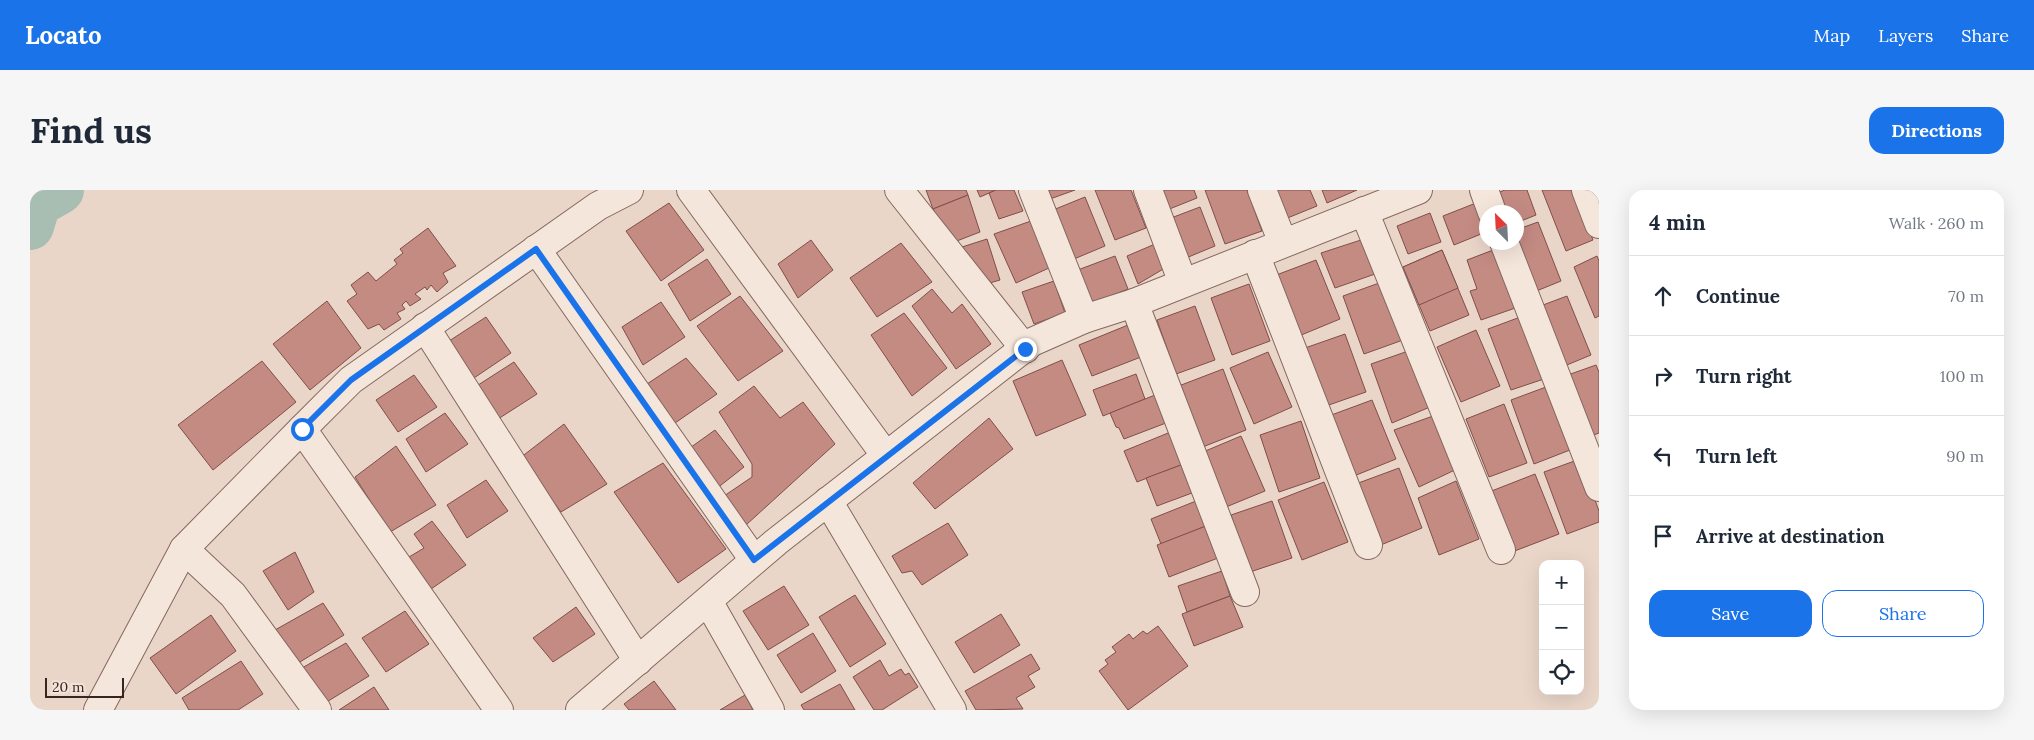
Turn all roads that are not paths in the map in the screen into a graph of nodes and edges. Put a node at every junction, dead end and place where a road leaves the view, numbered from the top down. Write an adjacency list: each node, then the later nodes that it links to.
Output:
1 (629, 190): 14 (street)
2 (691, 190): 23 (street)
3 (899, 190): 21 (street)
4 (1033, 190): 19 (street)
5 (1148, 190): 17 (street)
6 (1262, 190): 13 (street)
7 (1418, 190): 10 (street)
8 (1484, 190): 11 (street)
9 (1586, 190): 12 (street)
10 (1370, 203): 13 (street); 28 (street)
11 (1489, 205)
12 (1599, 224)
13 (1283, 244): 16 (street)
14 (536, 249): 20 (street); 29 (street)
15 (1507, 250): 24 (street)
16 (1256, 254): 17 (street); 26 (street)
17 (1183, 283): 18 (street)
18 (1134, 303): 19 (street); 30 (street)
19 (1084, 319): 21 (street)
20 (426, 327): 22 (street); 32 (street)
21 (1025, 349): 23 (street)
22 (302, 429): 27 (street); 35 (street)
23 (886, 456): 25 (street)
24 (1599, 486)
25 (828, 501): 29 (street); 38 (street)
26 (1368, 545)
27 (184, 549): 33 (street); 34 (street)
28 (1501, 550)
29 (754, 560): 31 (street)
30 (1245, 592)
31 (708, 601): 32 (street); 37 (street)
32 (638, 661): 36 (street)
33 (98, 710)
34 (317, 710)
35 (499, 710)
36 (580, 710)
37 (770, 710)
38 (952, 710)

